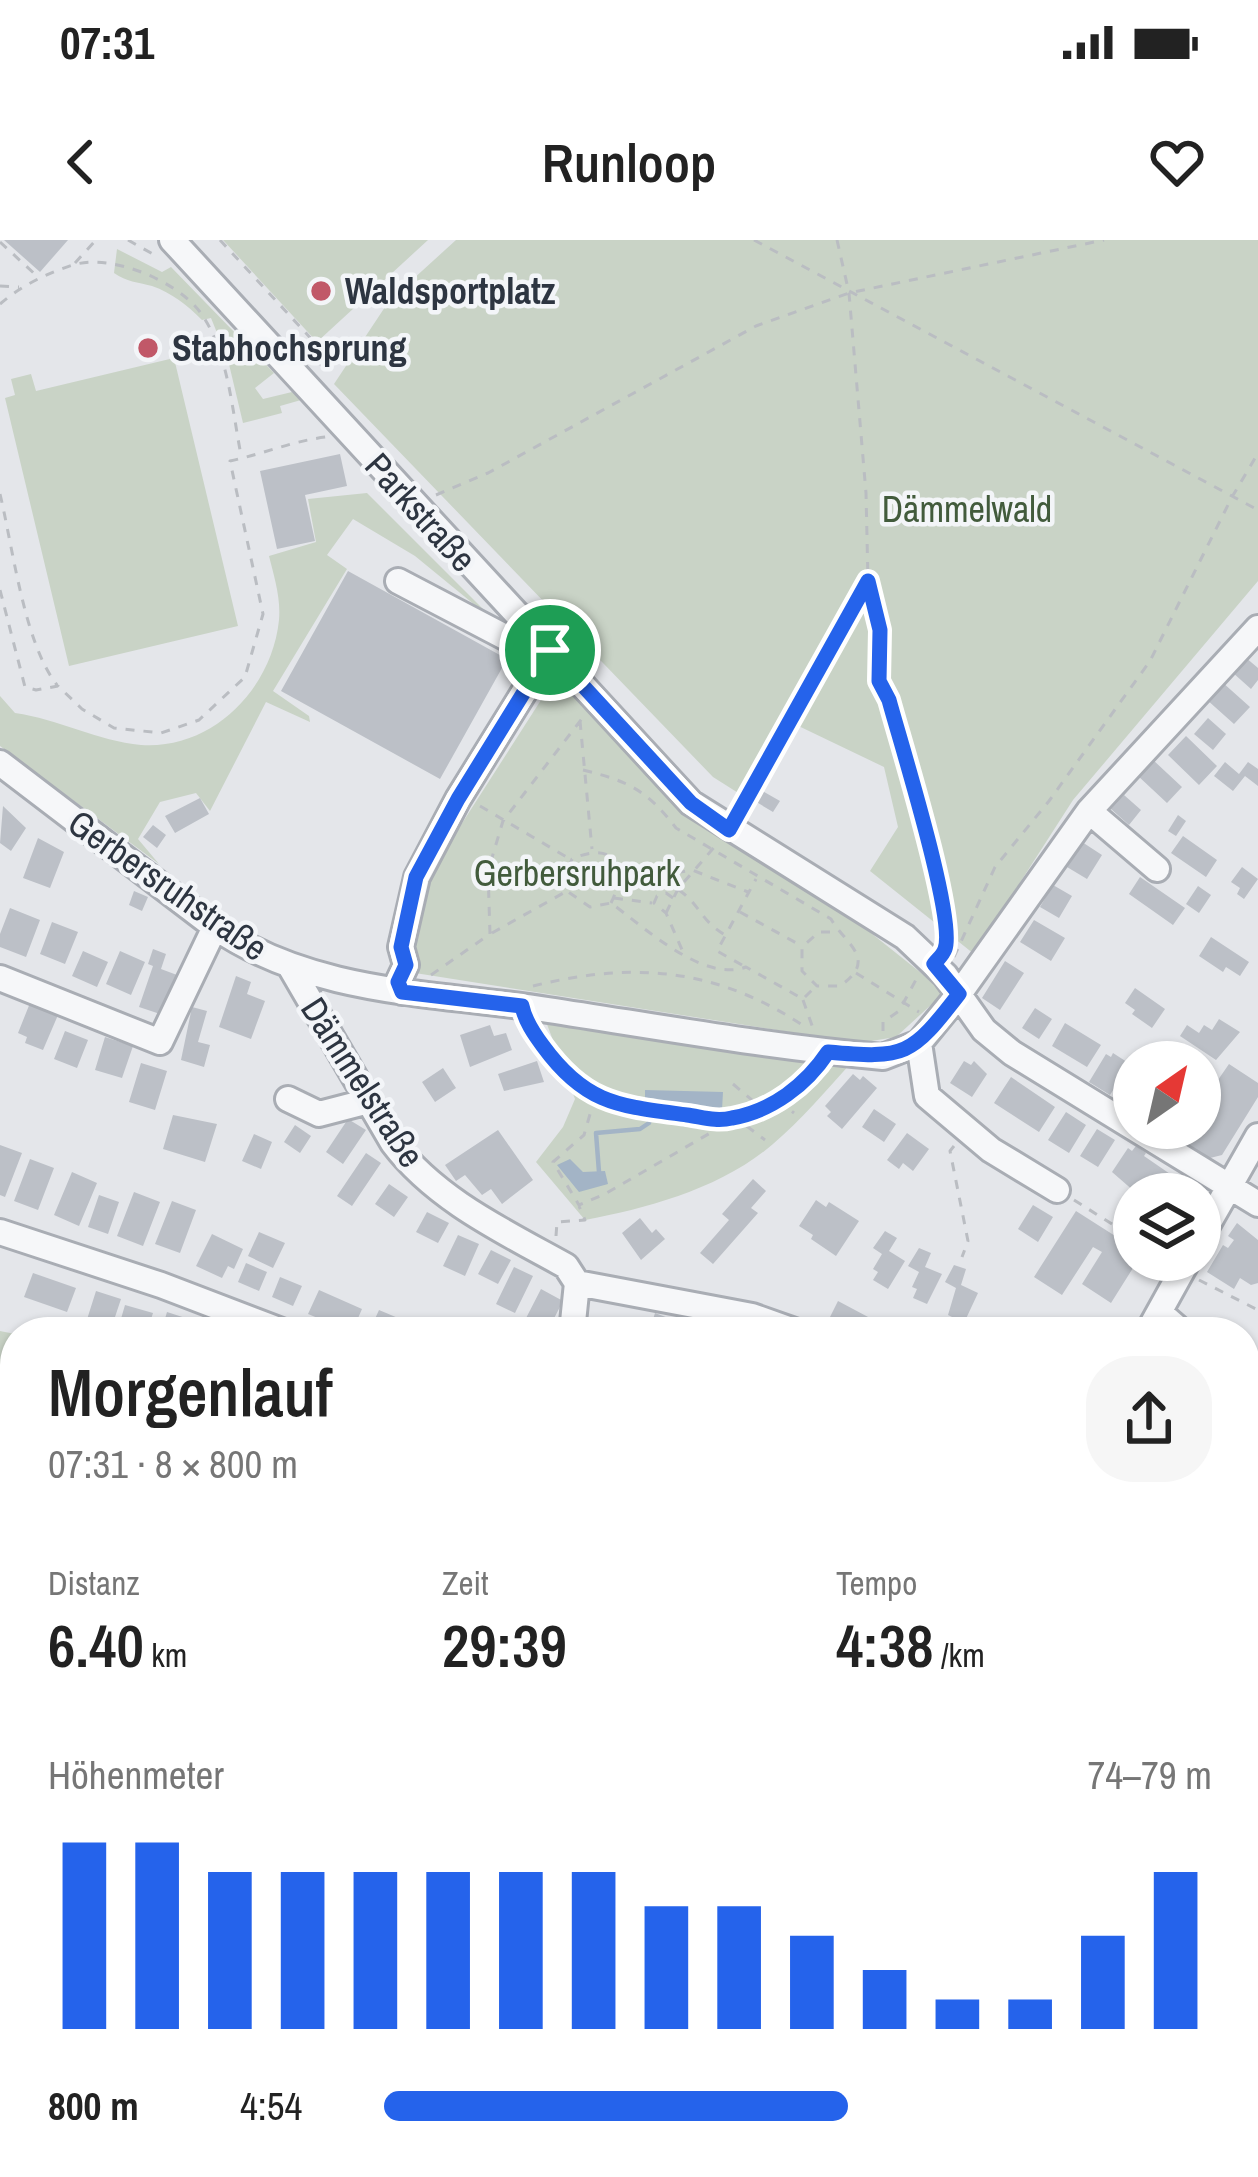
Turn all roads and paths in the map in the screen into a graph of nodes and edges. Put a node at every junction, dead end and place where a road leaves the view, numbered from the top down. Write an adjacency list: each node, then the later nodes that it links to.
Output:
1 (96, 240): 9 (path)
2 (128, 240): 7 (path)
3 (220, 240): 15 (path)
4 (754, 240): 13 (path)
5 (837, 240): 13 (path)
6 (1104, 240): 13 (path)
7 (172, 241): 16 (street, Parkstraße)
8 (0, 242): 10 (path)
9 (74, 265): 10 (path); 18 (path)
10 (40, 278): 12 (path)
11 (0, 286): 12 (path)
12 (21, 287): 14 (path)
13 (849, 293): 20 (path); 21 (path); 24 (path)
14 (0, 304)
15 (314, 370)
16 (325, 405): 18 (path); 21 (street, Parkstraße)
17 (1258, 453): 20 (path)
18 (241, 459): 28 (path)
19 (0, 494): 28 (path)
20 (1232, 496): 22 (path); 62 (path)
21 (412, 506): 27 (street, Parkstraße)
22 (1258, 510)
23 (398, 581): 27 (street)
24 (868, 581): 35 (path); 62 (path)
25 (0, 590): 28 (path)
26 (1258, 628): 33 (street, Gerbersruhstraße)
27 (548, 654): 29 (street, Parkstraße); 65 (street)
28 (58, 686)
29 (585, 708): 31 (path); 34 (path); 35 (street, Parkstraße)
30 (0, 763): 51 (street, Gerbersruhstraße)
31 (583, 770): 36 (path); 37 (path)
32 (475, 803): 34 (path)
33 (1089, 811): 39 (street); 62 (street, Gerbersruhstraße)
34 (502, 821): 38 (path); 53 (path)
35 (729, 830): 62 (street, Parkstraße)
36 (592, 850): 38 (path); 42 (path)
37 (712, 850): 40 (path); 41 (path)
38 (572, 860): 44 (path)
39 (1157, 869)
40 (692, 870): 42 (path); 43 (path); 45 (path)
41 (757, 878): 45 (path); 52 (path)
42 (621, 883): 47 (path)
43 (678, 889): 46 (path); 54 (path)
44 (567, 891): 47 (path); 53 (path)
45 (748, 892): 49 (path)
46 (673, 898): 48 (path); 50 (path)
47 (612, 900): 48 (path); 56 (path)
48 (654, 903): 50 (path)
49 (738, 911): 54 (path); 55 (path)
50 (666, 913): 56 (path)
51 (215, 927): 59 (street, Gerbersruhstraße); 63 (street)
52 (838, 932): 55 (path); 60 (path)
53 (490, 934): 65 (path)
54 (725, 935): 58 (path)
55 (802, 946): 64 (path)
56 (684, 954): 57 (path)
57 (698, 961): 58 (path); 61 (path)
58 (746, 967): 66 (path)
59 (291, 968): 65 (street, Gerbersruhstraße); 77 (street, Dämmelstraße)
60 (855, 972): 64 (path); 67 (path)
61 (694, 976): 68 (path); 70 (path)
62 (939, 977): 67 (path); 71 (street, Gerbersruhstraße); 80 (street)
63 (0, 978)
64 (817, 986): 66 (path)
65 (402, 992): 68 (street, Gerbersruhstraße)
66 (802, 999): 70 (path)
67 (905, 1002): 69 (path); 72 (path)
68 (513, 1005): 70 (street, Gerbersruhstraße); 74 (path)
69 (925, 1016)
70 (821, 1042): 72 (street, Gerbersruhstraße); 76 (path)
71 (919, 1043): 72 (street, Gerbersruhstraße); 82 (street)
72 (884, 1057)
73 (733, 1084): 78 (path)
74 (596, 1096): 81 (path); 89 (path)
75 (288, 1100): 77 (street)
76 (778, 1100): 78 (path); 79 (path)
77 (369, 1101): 94 (street, Dämmelstraße)
78 (760, 1107): 81 (path)
79 (794, 1113)
80 (1113, 1115)
81 (736, 1118): 84 (path); 89 (path)
82 (965, 1130): 87 (street); 93 (path)
83 (1258, 1136): 86 (street)
84 (765, 1140)
85 (1168, 1149): 86 (street)
86 (1229, 1186): 88 (street); 90 (street)
87 (1057, 1190): 91 (path)
88 (1221, 1200)
89 (579, 1204): 94 (path)
90 (1258, 1204)
91 (1113, 1225)
92 (0, 1232): 98 (street)
93 (962, 1257)
94 (571, 1274): 99 (street); 100 (street)
95 (1176, 1281): 101 (street)
96 (1211, 1281): 97 (path)
97 (1258, 1310)
98 (245, 1317)
99 (572, 1317)
100 (755, 1317)
101 (1156, 1317)

